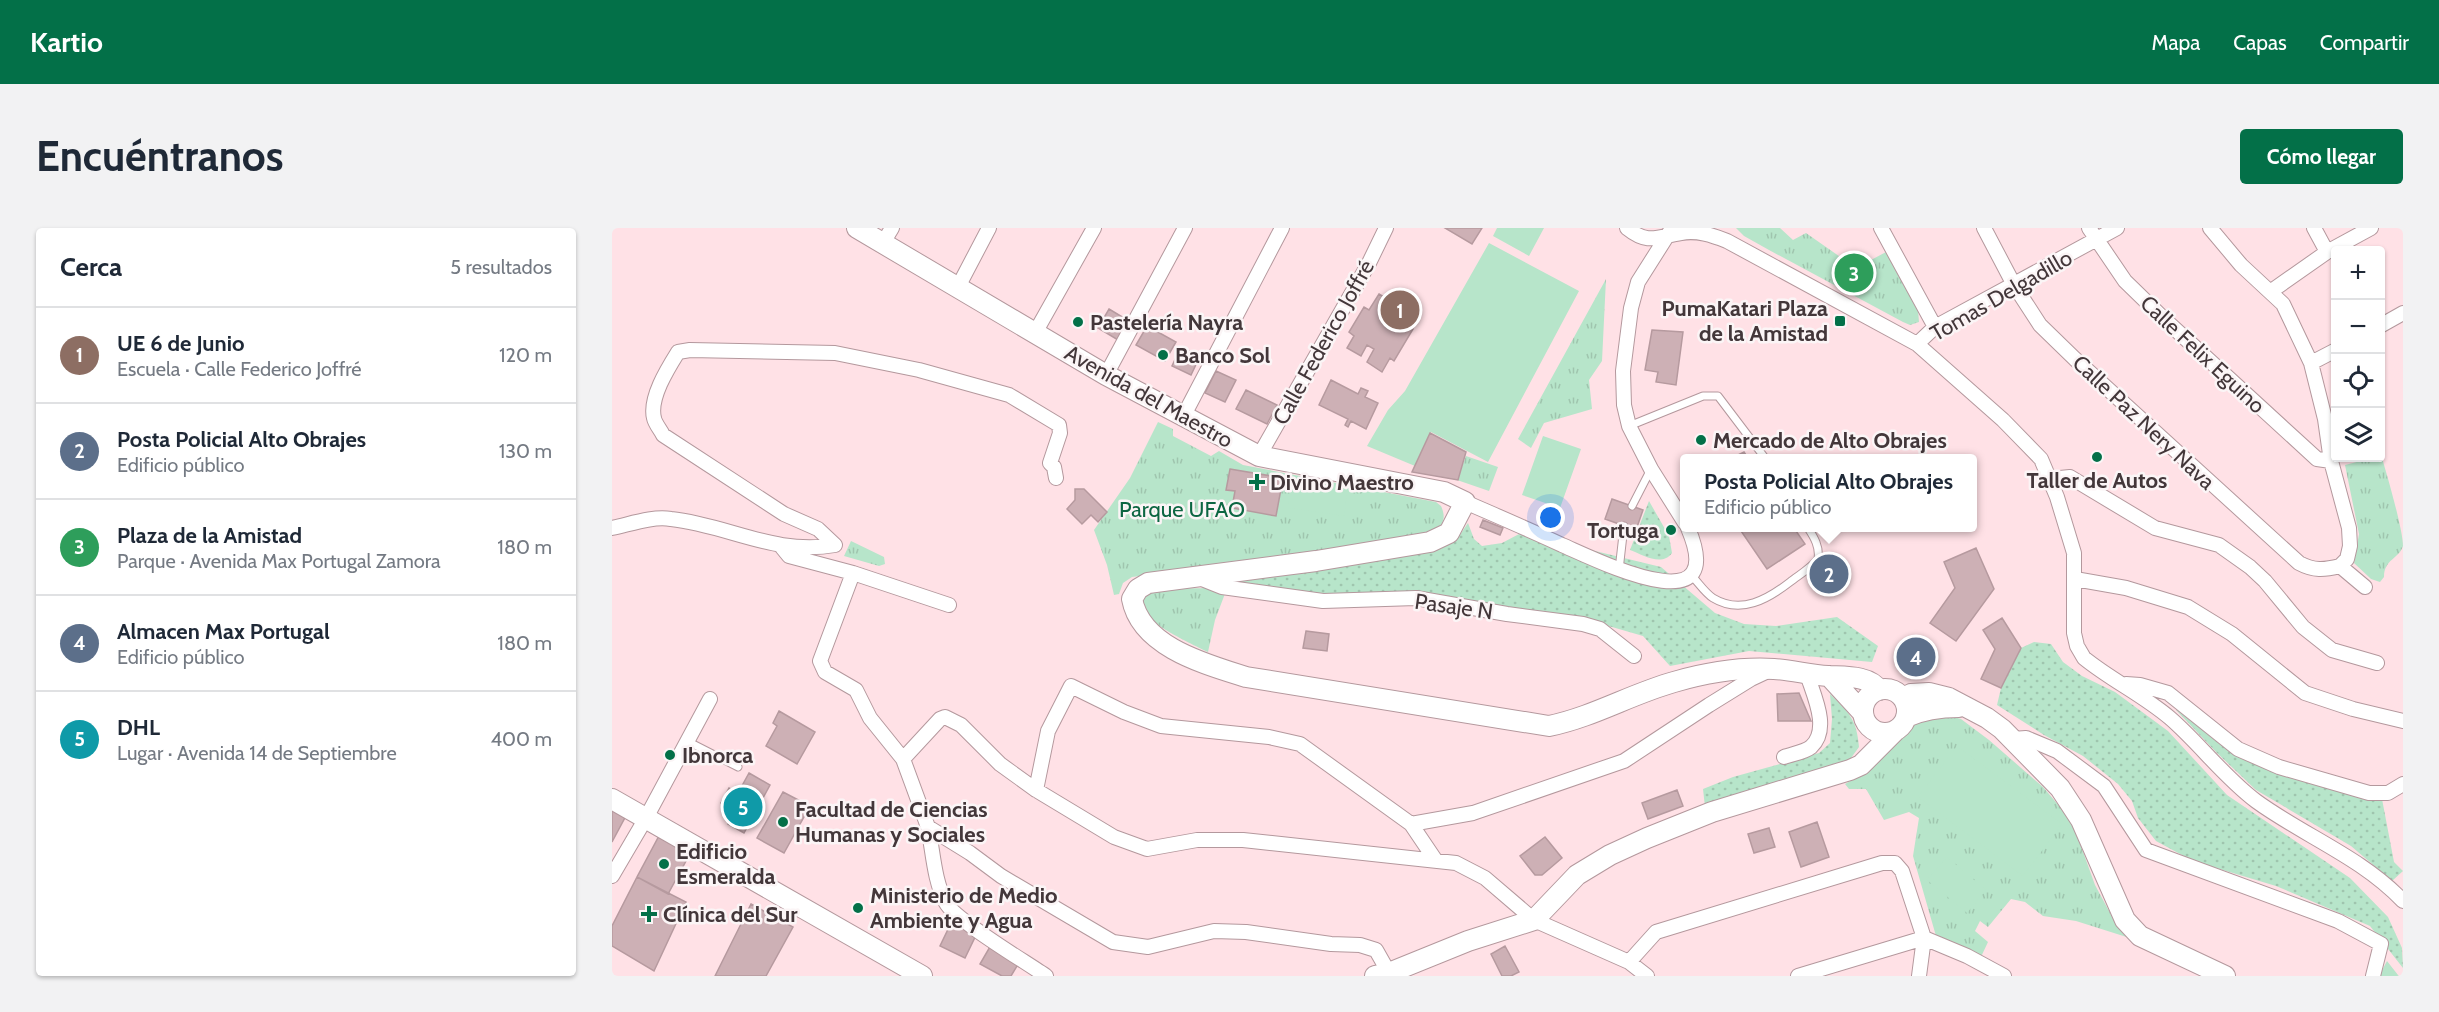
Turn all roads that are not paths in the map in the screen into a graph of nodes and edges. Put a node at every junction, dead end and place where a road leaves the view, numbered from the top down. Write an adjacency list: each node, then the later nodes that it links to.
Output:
1 (857, 228): 17 (main road, Avenida del Maestro)
2 (989, 228): 22 (street)
3 (1094, 228): 27 (street)
4 (1185, 228): 31 (street)
5 (1282, 228): 32 (street)
6 (1386, 228): 35 (street, Calle Federico Joffré)
7 (1627, 228): 16 (street)
8 (1719, 228): 18 (street)
9 (1881, 228): 26 (street)
10 (1984, 228): 21 (street, Calle Paz Nery Nava)
11 (2089, 228): 19 (street, Calle Felix Eguino)
12 (2117, 228): 19 (street, Tomas Delgadillo)
13 (2210, 228): 23 (street)
14 (2314, 228): 20 (street)
15 (2371, 228): 20 (street)
16 (1669, 232): 18 (street); 33 (street)
17 (887, 235): 22 (main road, Avenida del Maestro)
18 (1727, 241): 28 (street)
19 (2097, 241): 21 (street, Tomas Delgadillo); 36 (street, Calle Felix Eguino)
20 (2327, 252): 23 (street)
21 (2014, 285): 26 (street, Tomas Delgadillo); 49 (street, Calle Paz Nery Nava)
22 (957, 289): 27 (main road, Avenida del Maestro)
23 (2270, 292): 30 (street)
24 (2403, 313): 25 (street)
25 (2385, 323)
26 (1935, 327): 28 (street, Tomas Delgadillo)
27 (1035, 333): 31 (main road, Avenida del Maestro)
28 (1917, 344): 40 (street)
29 (2331, 353): 30 (street)
30 (2311, 363): 36 (street)
31 (1106, 375): 32 (main road, Avenida del Maestro)
32 (1183, 417): 35 (main road, Avenida del Maestro)
33 (1629, 426): 34 (lane); 38 (street)
34 (1761, 454)
35 (1259, 456): 41 (main road, Avenida del Maestro)
36 (2331, 461)
37 (2331, 462): 49 (street)
38 (1651, 469): 42 (lane); 43 (street)
39 (1056, 478): 48 (street)
40 (2050, 479): 54 (street); 58 (street)
41 (1465, 502): 50 (street); 53 (main road)
42 (1632, 506)
43 (1680, 515)
44 (1624, 526): 50 (lane)
45 (612, 528): 48 (street)
46 (1689, 532): 52 (street)
47 (1810, 532): 52 (lane)
48 (780, 545): 51 (street)
49 (2340, 567): 55 (street)
50 (1619, 570): 52 (street)
51 (853, 573): 56 (street); 70 (street)
52 (1691, 575)
53 (1195, 576): 57 (street, Pasaje N); 59 (main road)
54 (2075, 579): 62 (street); 67 (street)
55 (2365, 587)
56 (949, 605)
57 (1634, 656)
58 (2377, 663)
59 (1773, 669): 60 (main road); 78 (street)
60 (1807, 674): 61 (main road); 71 (street)
61 (1829, 676): 63 (main road); 66 (main road)
62 (2124, 684): 74 (street); 82 (street)
63 (1879, 690): 65 (main road); 66 (main road)
64 (710, 699): 69 (street)
65 (1902, 715): 66 (main road); 68 (main road); 73 (main road)
66 (1866, 719): 73 (main road)
67 (2403, 721)
68 (2013, 739): 93 (main road); 94 (street)
69 (687, 741): 72 (lane); 77 (street)
70 (900, 756): 75 (street); 79 (street)
71 (1784, 757)
72 (738, 767)
73 (1850, 770): 83 (main road)
74 (2403, 784)
75 (1036, 790): 78 (street); 80 (street)
76 (612, 799): 77 (main road)
77 (646, 818): 81 (street); 87 (main road)
78 (1411, 824): 80 (street)
79 (928, 827): 86 (street); 88 (street)
80 (1436, 861): 83 (street)
81 (612, 876)
82 (2403, 902)
83 (1534, 920): 85 (street); 86 (main road)
84 (1924, 938): 85 (street); 90 (street); 91 (street); 92 (street)
85 (1629, 962): 89 (street)
86 (1382, 974)
87 (922, 976)
88 (1046, 976)
89 (1647, 976)
90 (1798, 976)
91 (1919, 976)
92 (2004, 976)
93 (2225, 976)
94 (2373, 976)

